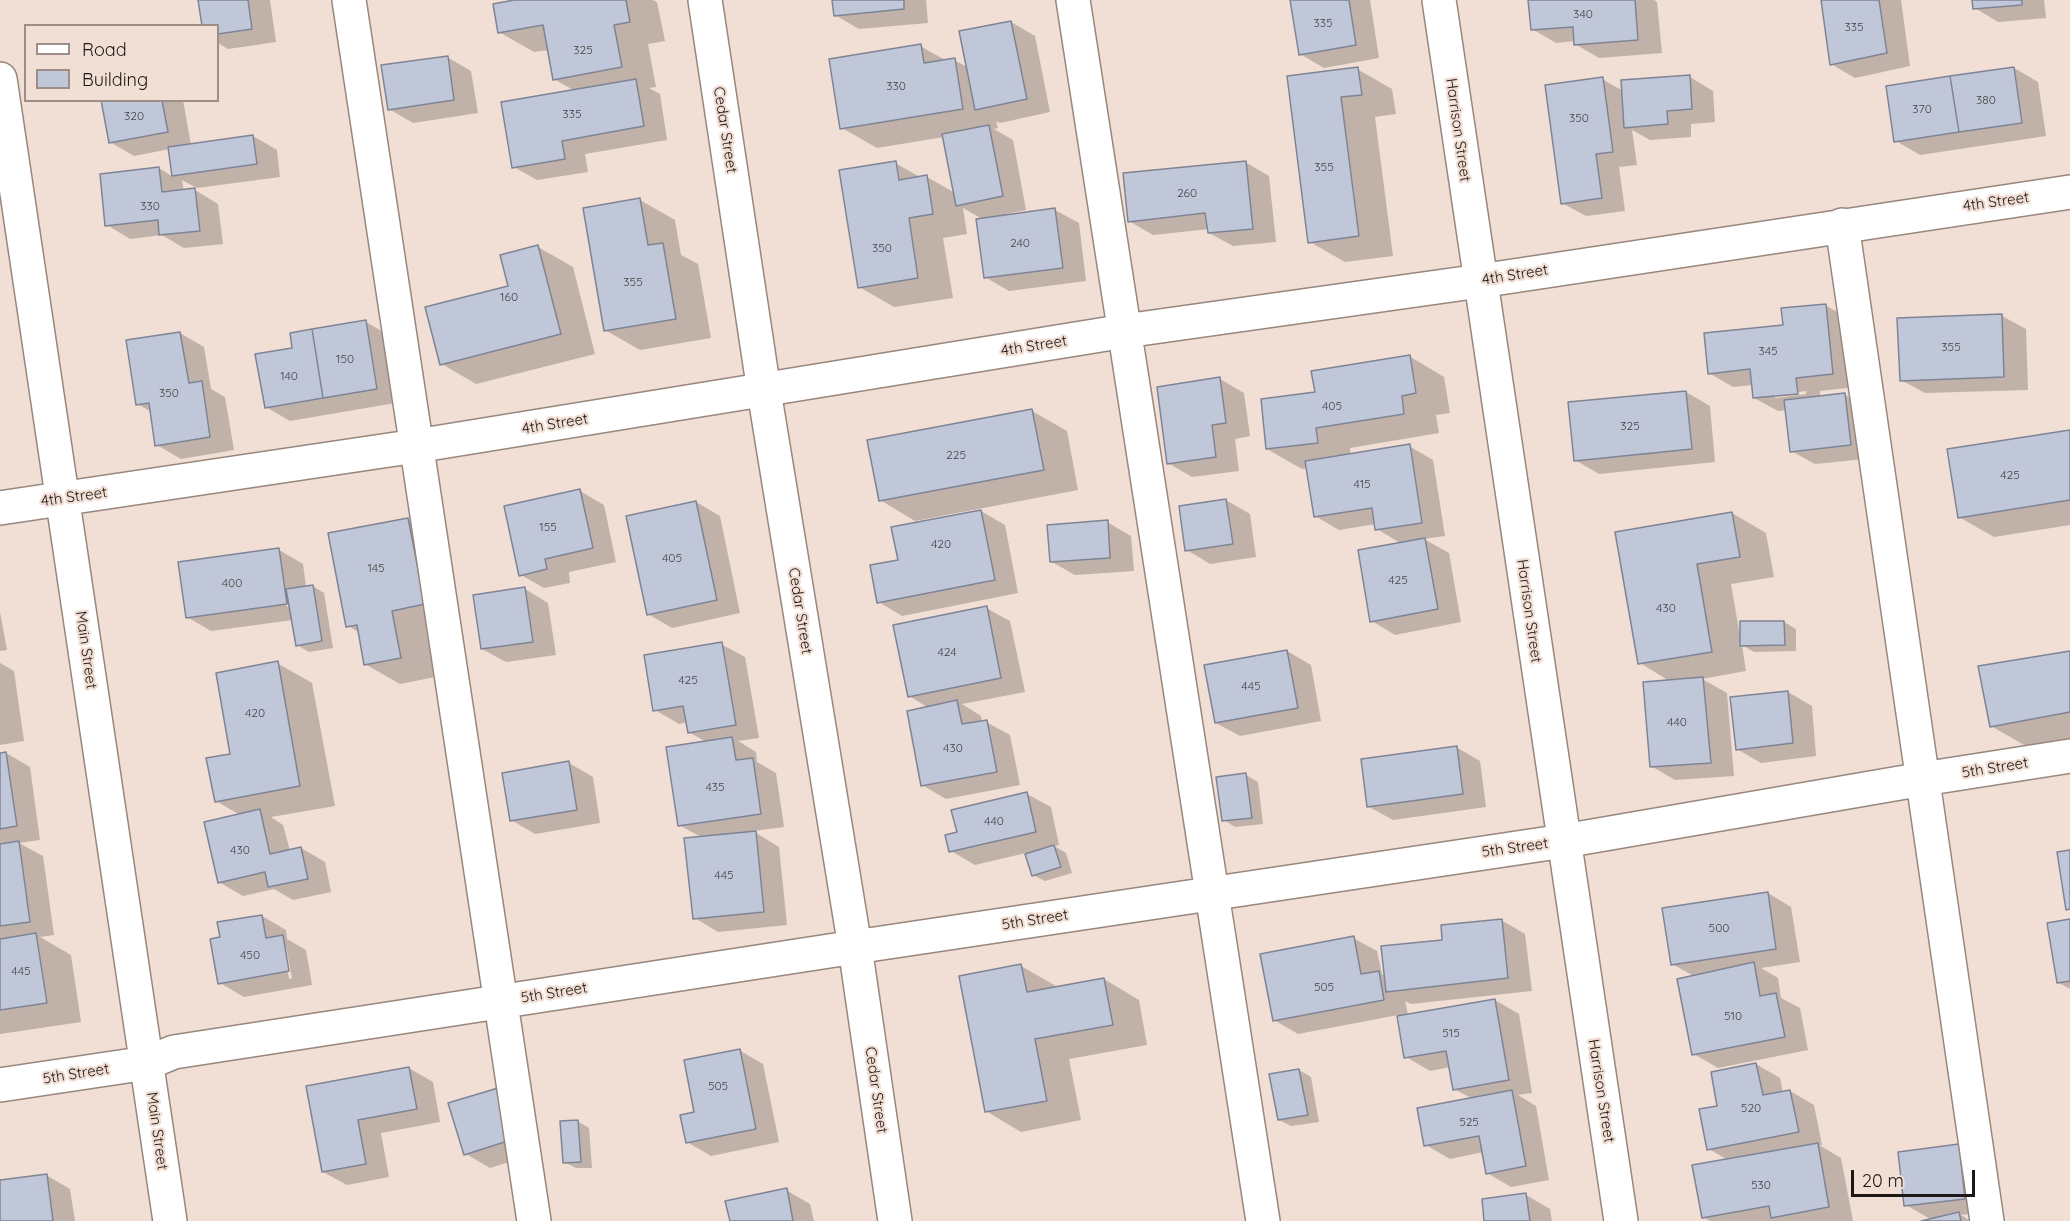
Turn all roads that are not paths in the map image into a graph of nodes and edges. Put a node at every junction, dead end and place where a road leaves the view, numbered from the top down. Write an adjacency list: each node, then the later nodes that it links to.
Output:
1 (349, 0): 11 (street)
2 (705, 0): 10 (street, Cedar Street)
3 (1073, 0): 9 (street)
4 (1439, 0): 8 (street, Harrison Street)
5 (0, 79): 12 (street, Main Street)
6 (2070, 192): 7 (street, 4th Street)
7 (1842, 225): 8 (street, 4th Street); 15 (street)
8 (1480, 281): 9 (street, 4th Street); 16 (street, Harrison Street)
9 (1125, 331): 10 (street, 4th Street); 17 (street)
10 (764, 391): 11 (street, 4th Street); 18 (street, Cedar Street)
11 (416, 446): 12 (street, 4th Street); 19 (street)
12 (64, 499): 13 (street, 4th Street); 20 (street, Main Street)
13 (0, 508)
14 (2070, 756): 15 (street, 5th Street)
15 (1923, 779): 16 (street, 5th Street); 27 (street)
16 (1564, 841): 17 (street, 5th Street); 26 (street, Harrison Street)
17 (1212, 893): 18 (street, 5th Street); 25 (street)
18 (855, 947): 19 (street, 5th Street); 24 (street, Cedar Street)
19 (501, 1001): 20 (street, 5th Street); 23 (street)
20 (147, 1063): 21 (street, 5th Street); 22 (street, Main Street)
21 (0, 1085)
22 (170, 1221)
23 (534, 1221)
24 (895, 1221)
25 (1263, 1221)
26 (1621, 1221)
27 (1987, 1221)

